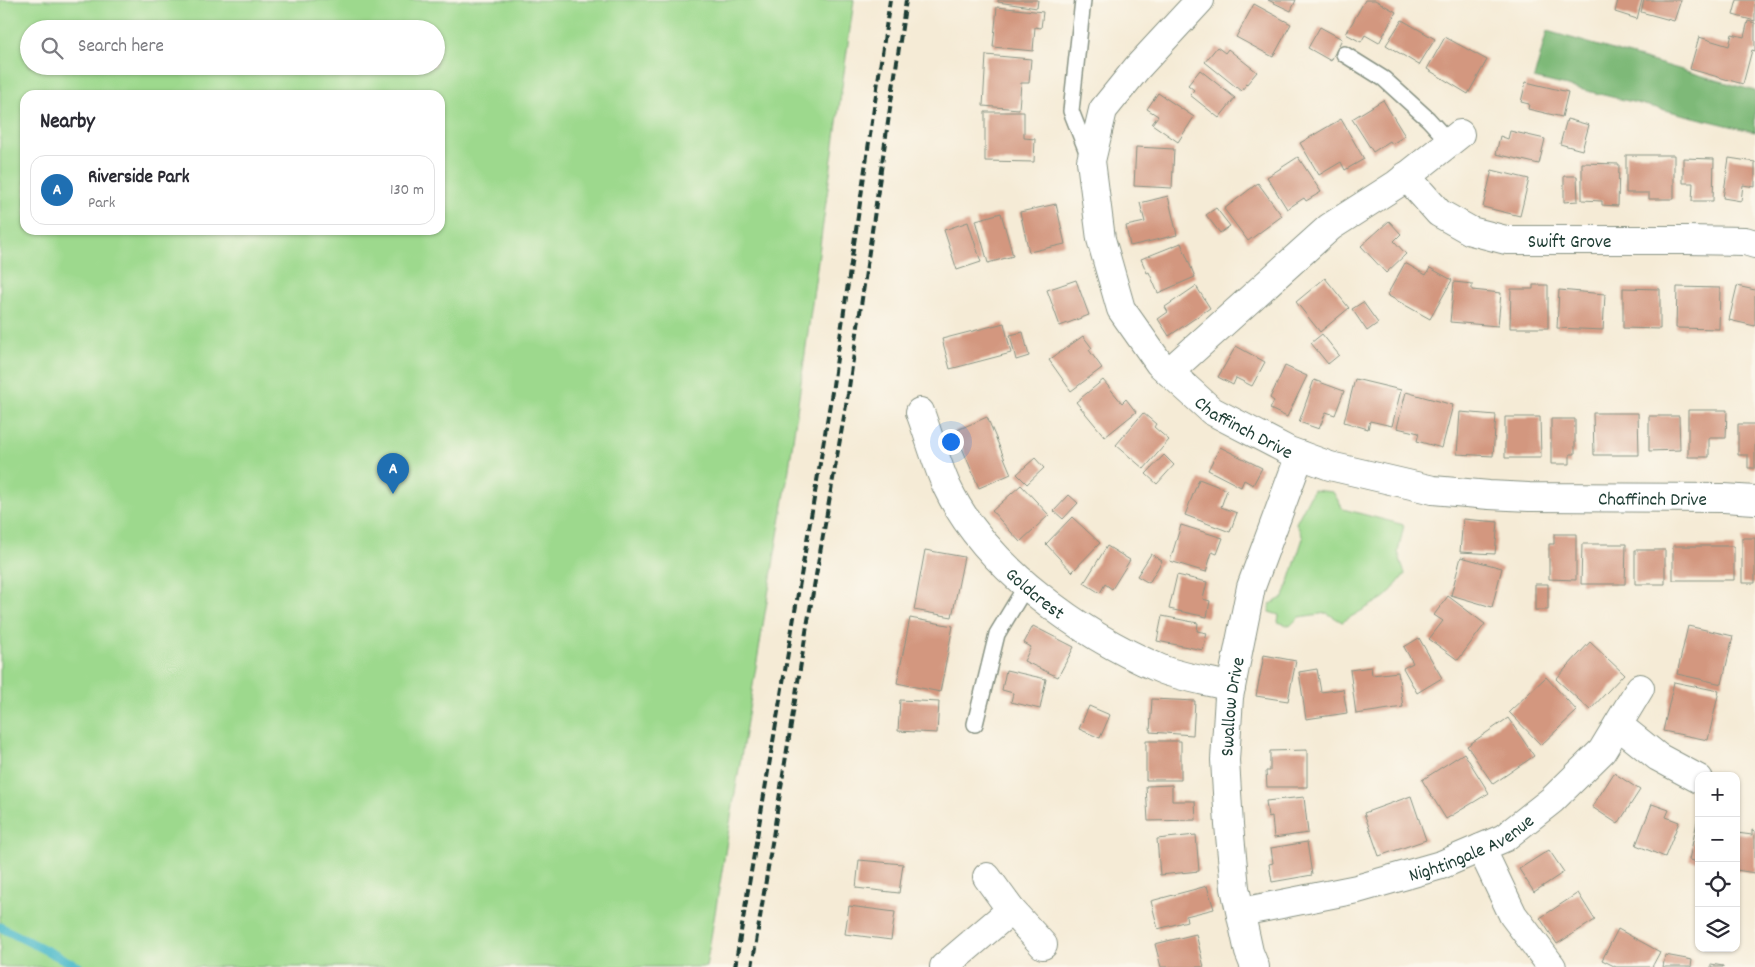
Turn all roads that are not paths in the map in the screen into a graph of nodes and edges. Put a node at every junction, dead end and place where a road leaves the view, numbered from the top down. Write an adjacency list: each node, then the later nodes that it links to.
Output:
1 (1083, 0): 5 (lane)
2 (1200, 0): 5 (street, Chaffinch Drive)
3 (1344, 54): 4 (lane)
4 (1455, 138): 6 (street)
5 (1092, 161): 8 (street, Chaffinch Drive)
6 (1406, 176): 7 (street, Swift Grove); 8 (street)
7 (1755, 244)
8 (1169, 372): 10 (street, Chaffinch Drive)
9 (920, 412): 12 (street, Goldcrest)
10 (1300, 455): 11 (street, Chaffinch Drive); 13 (street, Swallow Drive)
11 (1755, 500)
12 (1026, 586): 13 (street, Goldcrest); 15 (lane)
13 (1231, 687): 21 (street, Swallow Drive)
14 (1640, 688): 16 (street, Nightingale Avenue)
15 (975, 724)
16 (1618, 725): 17 (street); 18 (street, Nightingale Avenue)
17 (1695, 777)
18 (1481, 848): 21 (street, Nightingale Avenue); 25 (street)
19 (987, 877): 20 (street)
20 (1011, 910): 22 (street); 23 (street)
21 (1241, 912): 24 (street, Swallow Drive)
22 (1043, 945)
23 (944, 967)
24 (1255, 967)
25 (1552, 967)

